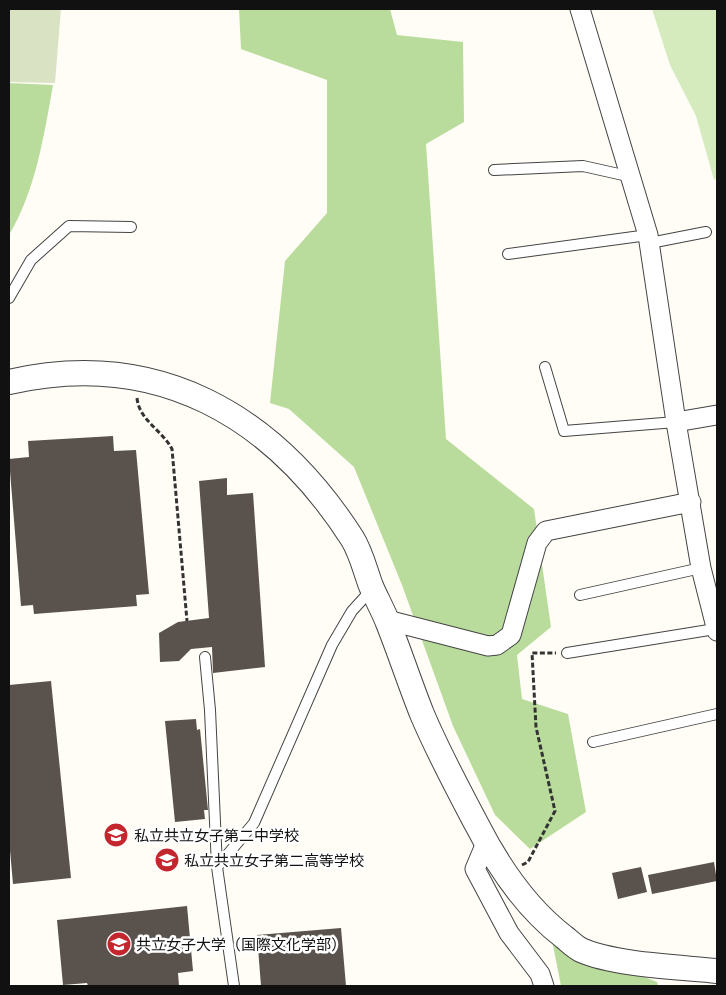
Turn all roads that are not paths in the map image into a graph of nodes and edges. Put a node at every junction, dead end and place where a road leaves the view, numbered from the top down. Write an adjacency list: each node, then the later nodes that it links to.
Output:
1 (580, 9): 3 (street)
2 (494, 170): 3 (lane)
3 (632, 176): 6 (street)
4 (130, 227): 8 (lane)
5 (706, 232): 6 (lane)
6 (649, 239): 7 (lane); 12 (street)
7 (508, 254)
8 (9, 298)
9 (545, 367): 12 (lane)
10 (9, 382): 15 (street)
11 (717, 415): 12 (street)
12 (676, 422): 13 (street)
13 (691, 502): 14 (street); 17 (street)
14 (700, 568): 16 (lane); 18 (street)
15 (372, 589): 17 (street); 24 (lane)
16 (580, 595)
17 (387, 620): 23 (street)
18 (716, 630): 19 (lane)
19 (567, 654)
20 (205, 657): 24 (lane)
21 (717, 714): 22 (lane)
22 (593, 742)
23 (486, 843): 25 (street); 27 (street)
24 (217, 867): 26 (lane)
25 (717, 971)
26 (234, 986)
27 (544, 986)

